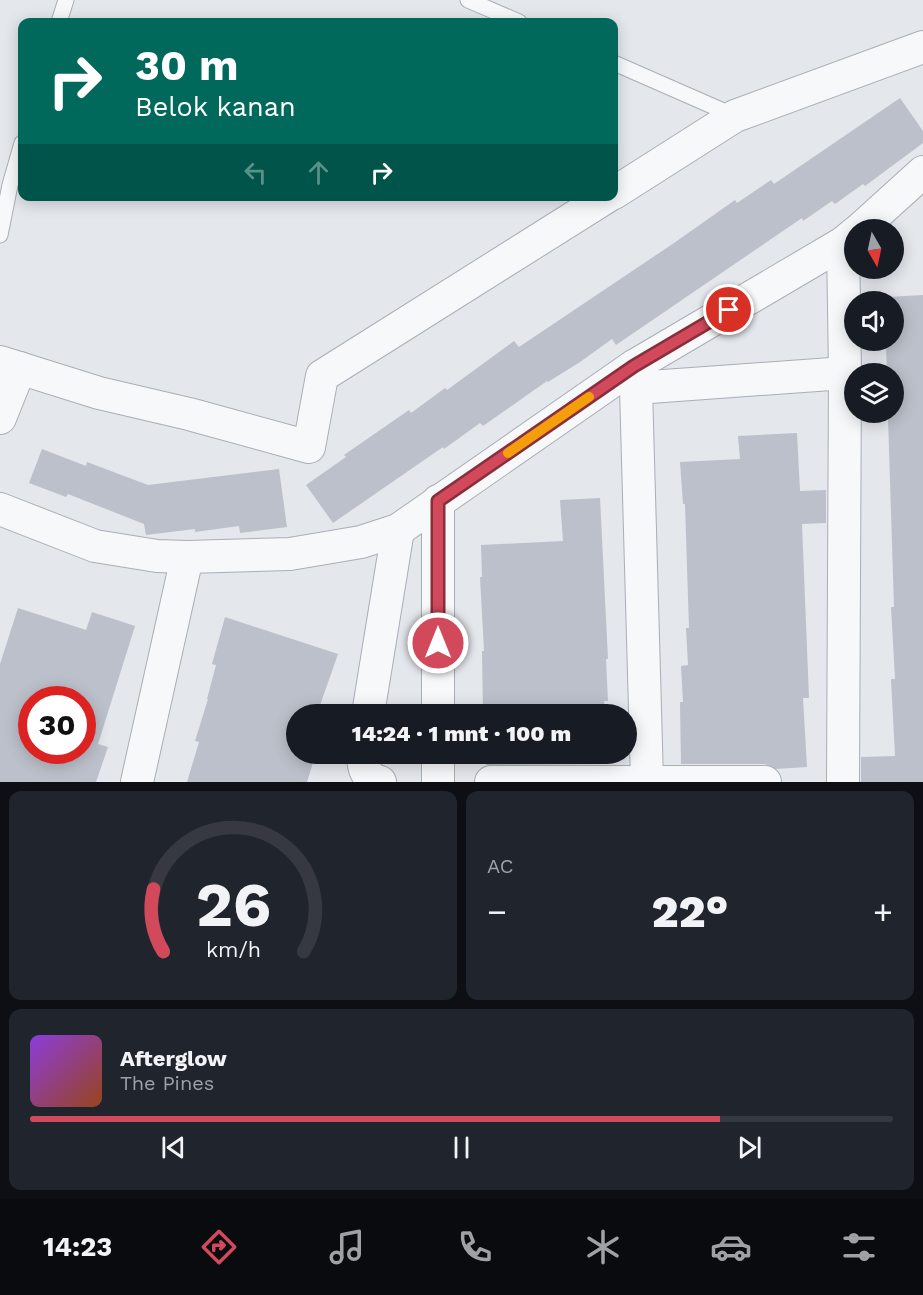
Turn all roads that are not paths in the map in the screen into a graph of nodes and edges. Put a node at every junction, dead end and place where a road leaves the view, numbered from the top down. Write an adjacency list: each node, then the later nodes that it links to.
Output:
1 (66, 0): 3 (lane)
2 (468, 0): 4 (lane)
3 (60, 18)
4 (510, 18)
5 (923, 47): 7 (street)
6 (618, 65): 7 (lane)
7 (735, 116): 10 (street)
8 (18, 157): 13 (lane)
9 (923, 172): 12 (street)
10 (618, 190)
11 (600, 201): 17 (street)
12 (870, 219)
13 (0, 235)
14 (844, 240): 19 (street)
15 (850, 279): 16 (street)
16 (846, 363)
17 (10, 365): 20 (street)
18 (844, 373): 19 (street)
19 (635, 377): 22 (street); 30 (street)
20 (0, 418)
21 (845, 423): 36 (street)
22 (438, 501): 24 (street); 27 (street)
23 (0, 508): 25 (street)
24 (398, 530): 25 (street); 26 (street)
25 (188, 557): 31 (street)
26 (370, 704)
27 (438, 704)
28 (363, 764): 32 (street)
29 (438, 764): 33 (street)
30 (647, 781): 34 (street); 35 (street)
31 (137, 782)
32 (380, 782)
33 (438, 782)
34 (491, 782)
35 (765, 782)
36 (843, 782)

